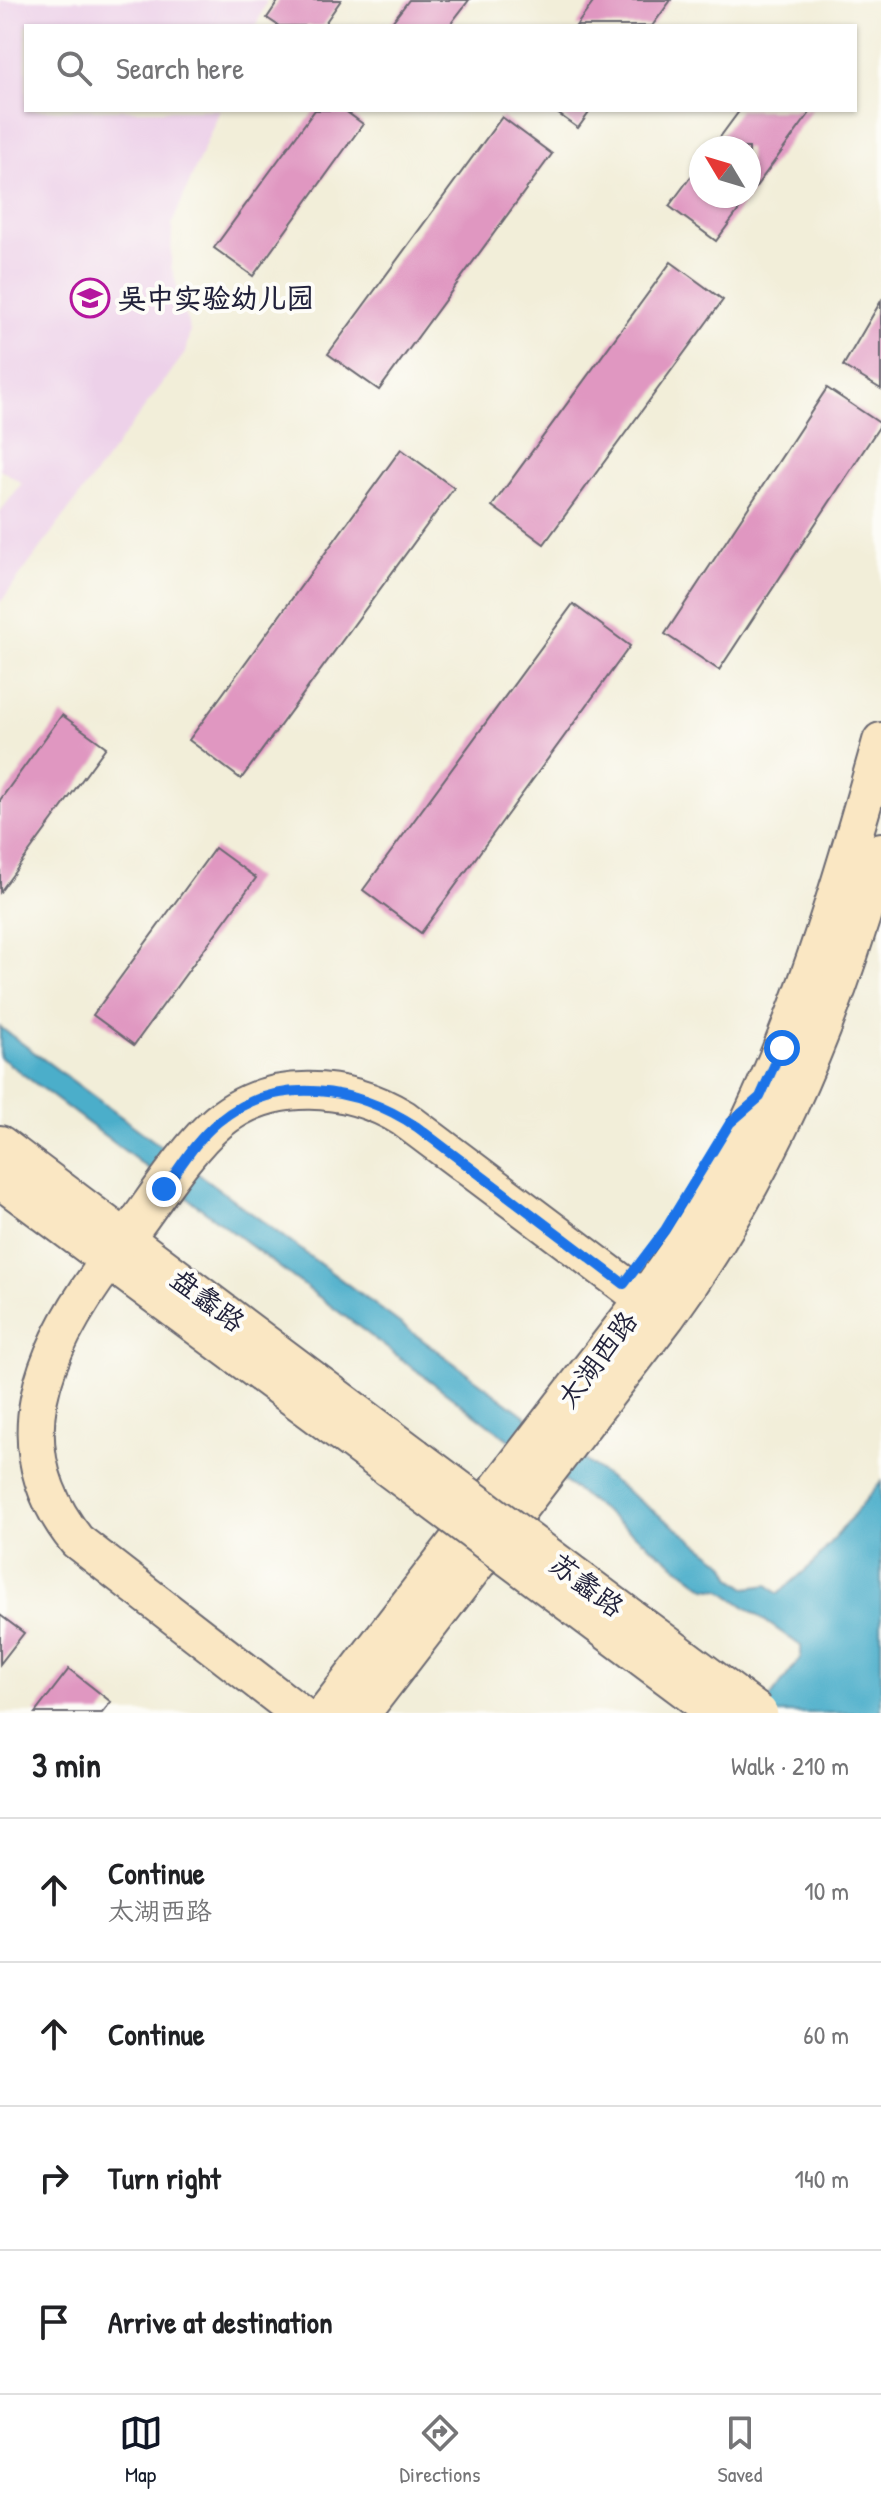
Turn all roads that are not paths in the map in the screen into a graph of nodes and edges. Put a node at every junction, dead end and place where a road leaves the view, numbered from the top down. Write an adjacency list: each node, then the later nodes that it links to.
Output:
1 (881, 741): 6 (main road, 太湖西路)
2 (881, 851): 6 (main road, 太湖西路)
3 (0, 1144): 5 (main road, 盘蠡路)
4 (0, 1180): 5 (main road, 盘蠡路)
5 (118, 1250): 6 (main road); 7 (main road, 盘蠡路); 9 (main road)
6 (645, 1300): 8 (main road, 太湖西路)
7 (407, 1466): 12 (main road, 苏蠡路, bridge); 13 (main road, 苏蠡路, bridge)
8 (530, 1469): 10 (main road, 太湖西路); 11 (main road, 太湖西路)
9 (299, 1713)
10 (325, 1713)
11 (362, 1713)
12 (716, 1713)
13 (759, 1713)

